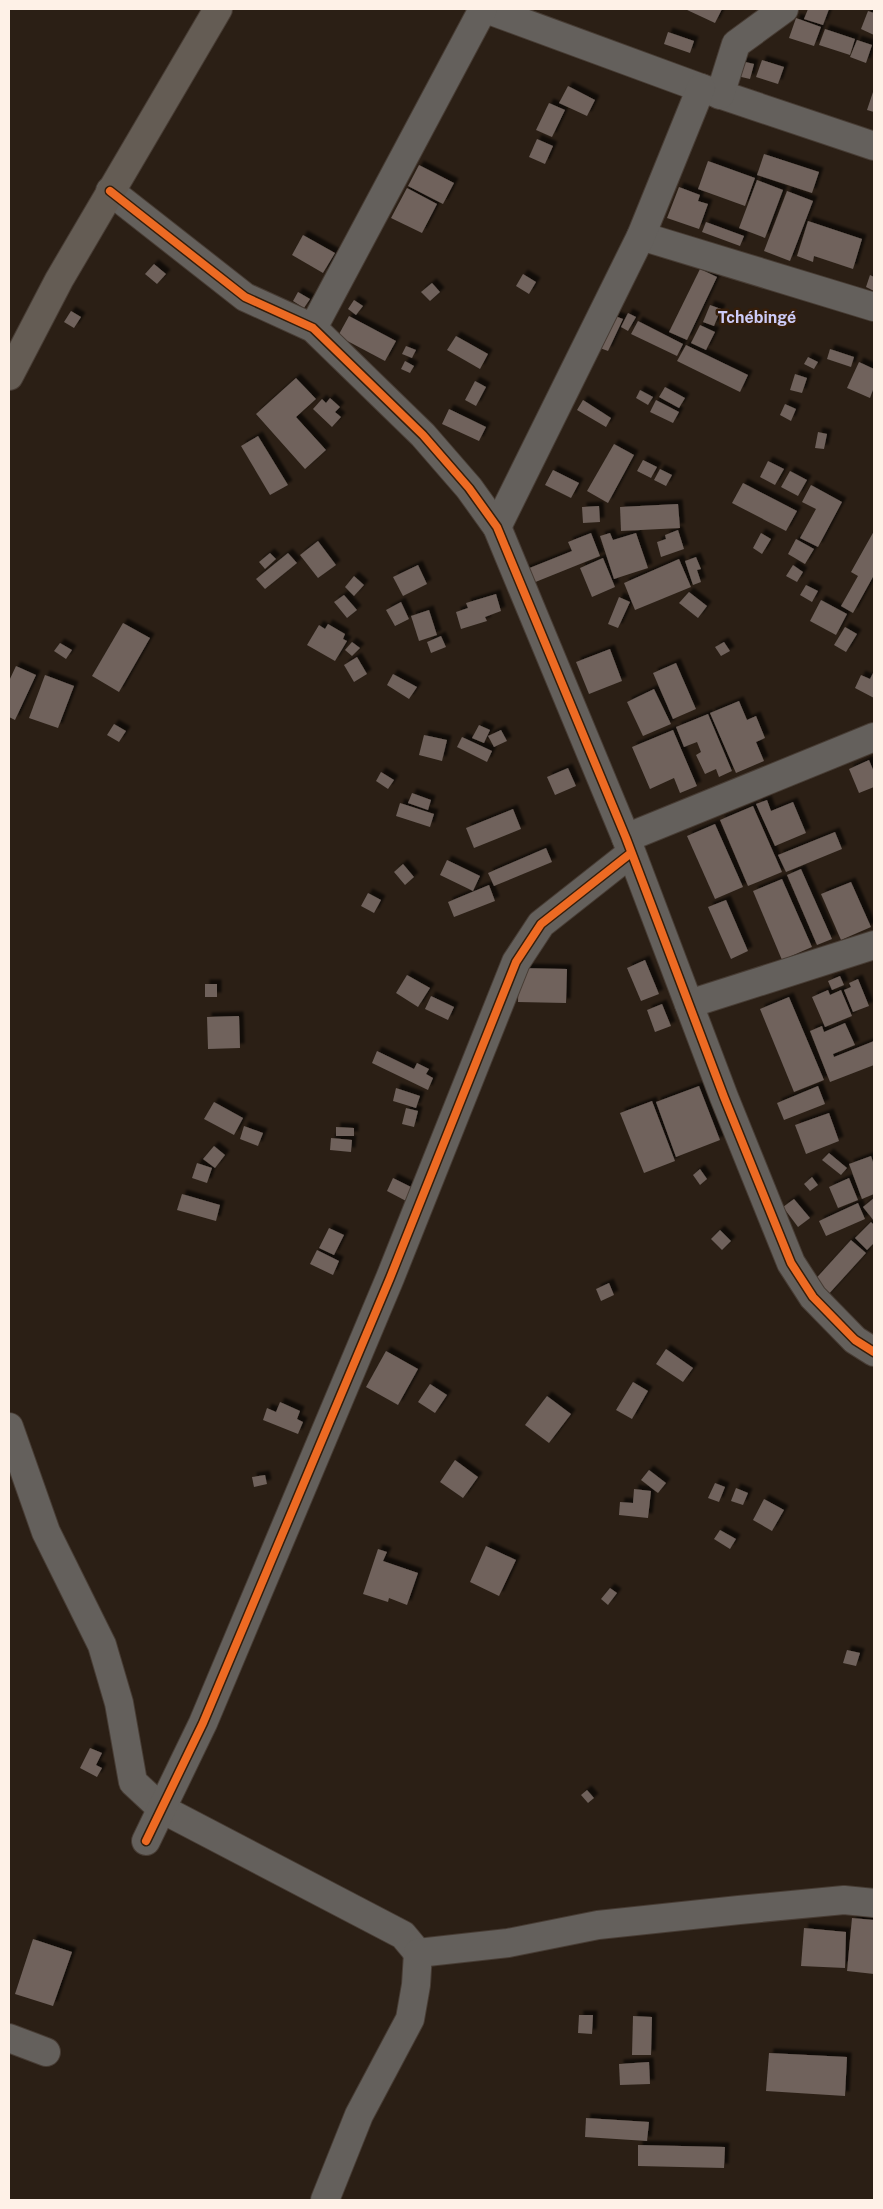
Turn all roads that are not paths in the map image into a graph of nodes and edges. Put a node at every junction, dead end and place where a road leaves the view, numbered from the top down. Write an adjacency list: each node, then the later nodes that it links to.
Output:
1 (218, 9): 6 (highway)
2 (484, 9): 4 (street); 9 (street)
3 (784, 9): 4 (street)
4 (711, 92): 5 (street); 7 (street)
5 (874, 146)
6 (110, 191): 9 (street); 10 (highway)
7 (642, 236): 8 (street); 11 (street)
8 (874, 307)
9 (313, 328): 11 (street)
10 (9, 376)
11 (497, 527): 13 (street)
12 (874, 737): 13 (street)
13 (628, 845): 15 (street); 18 (street)
14 (874, 945): 15 (street)
15 (689, 1004): 16 (street)
16 (874, 1352)
17 (9, 1427): 18 (street)
18 (162, 1809): 19 (street); 21 (street)
19 (146, 1841)
20 (874, 1903): 21 (street)
21 (418, 1952): 24 (street)
22 (9, 2038): 23 (street)
23 (46, 2052)
24 (325, 2200)

